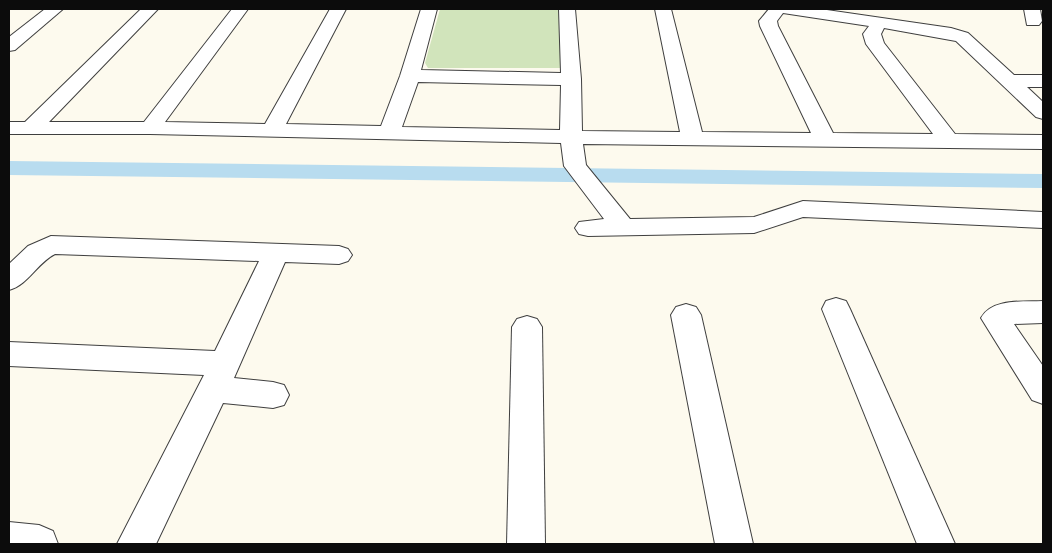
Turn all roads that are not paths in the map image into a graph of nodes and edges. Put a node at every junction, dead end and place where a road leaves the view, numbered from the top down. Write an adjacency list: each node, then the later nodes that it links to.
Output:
1 (54, 9): 11 (street)
2 (150, 9): 18 (street)
3 (240, 9): 19 (street)
4 (338, 9): 20 (street)
5 (429, 9): 12 (street)
6 (567, 9): 13 (street)
7 (663, 9): 23 (street)
8 (777, 9): 24 (street)
9 (787, 9): 10 (street)
10 (880, 22): 14 (street); 25 (street)
11 (9, 46)
12 (410, 76): 13 (street); 21 (street)
13 (571, 79): 22 (street)
14 (1011, 81): 15 (street); 16 (street)
15 (1043, 81)
16 (1043, 113)
17 (9, 128): 18 (street)
18 (31, 128): 19 (street)
19 (150, 128): 20 (street)
20 (272, 131): 21 (street)
21 (389, 133): 22 (street)
22 (571, 137): 23 (street); 29 (street)
23 (692, 137): 24 (street)
24 (825, 139): 25 (street)
25 (948, 140): 26 (street)
26 (1043, 142)
27 (1043, 220): 29 (street)
28 (588, 228): 29 (street)
29 (623, 228)
30 (276, 253): 31 (street); 32 (street); 38 (street)
31 (339, 255)
32 (9, 280)
33 (836, 309): 46 (street)
34 (1043, 312): 39 (street)
35 (686, 315): 45 (street)
36 (527, 328): 44 (street)
37 (9, 354): 38 (street)
38 (219, 377): 40 (street); 43 (street)
39 (1043, 390)
40 (273, 395)
41 (9, 542): 42 (street)
42 (39, 544)
43 (136, 544)
44 (526, 544)
45 (734, 544)
46 (936, 544)

